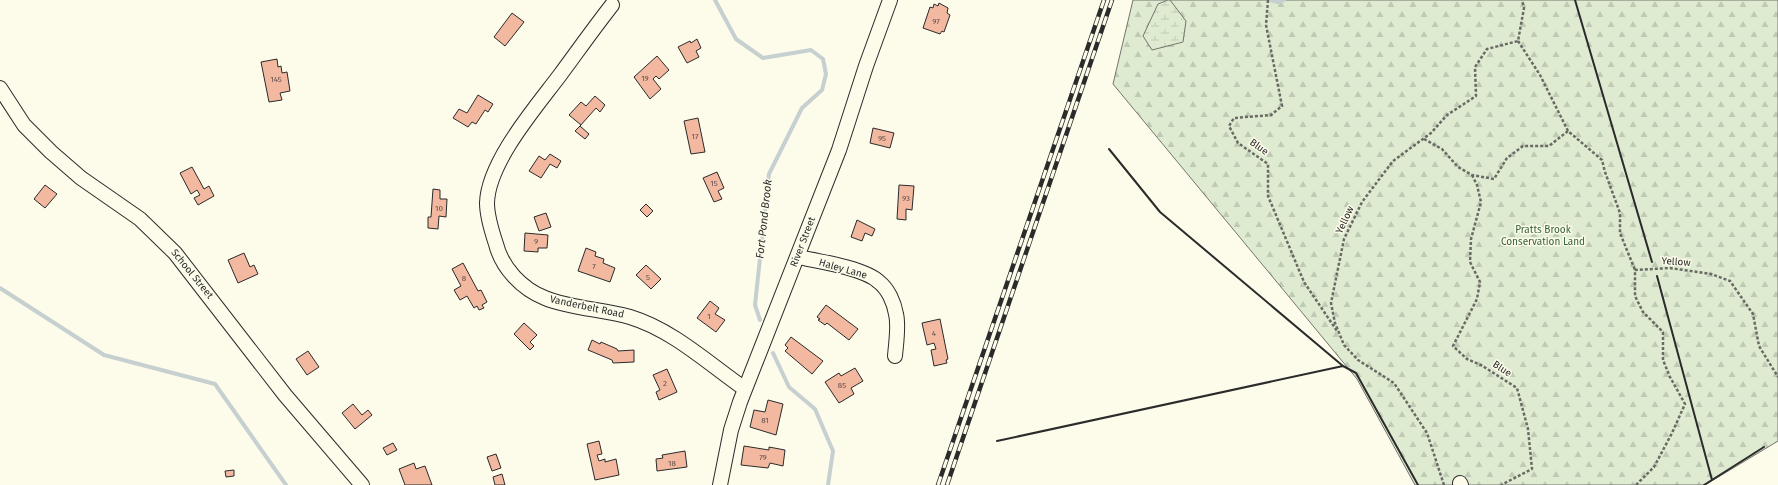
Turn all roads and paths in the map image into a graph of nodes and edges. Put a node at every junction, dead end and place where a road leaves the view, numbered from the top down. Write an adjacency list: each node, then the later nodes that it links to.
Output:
1 (890, 0): 10 (street, River Street)
2 (1522, 0): 5 (path)
3 (1268, 1): 12 (path, Blue)
4 (612, 5): 15 (street, Vanderbelt Road)
5 (1518, 41): 7 (path); 8 (path, Yellow)
6 (0, 88): 16 (street, School Street)
7 (1568, 131): 9 (path); 11 (path)
8 (1424, 138): 9 (path); 12 (path, Yellow)
9 (1472, 175): 19 (path, Blue)
10 (798, 256): 13 (street, Haley Lane); 15 (street, River Street)
11 (1635, 270): 14 (path, Yellow); 20 (path)
12 (1340, 336): 18 (path, Yellow)
13 (895, 356)
14 (1778, 377)
15 (745, 389): 17 (street, River Street)
16 (362, 485)
17 (720, 485)
18 (1444, 485)
19 (1501, 485)
20 (1636, 485)

